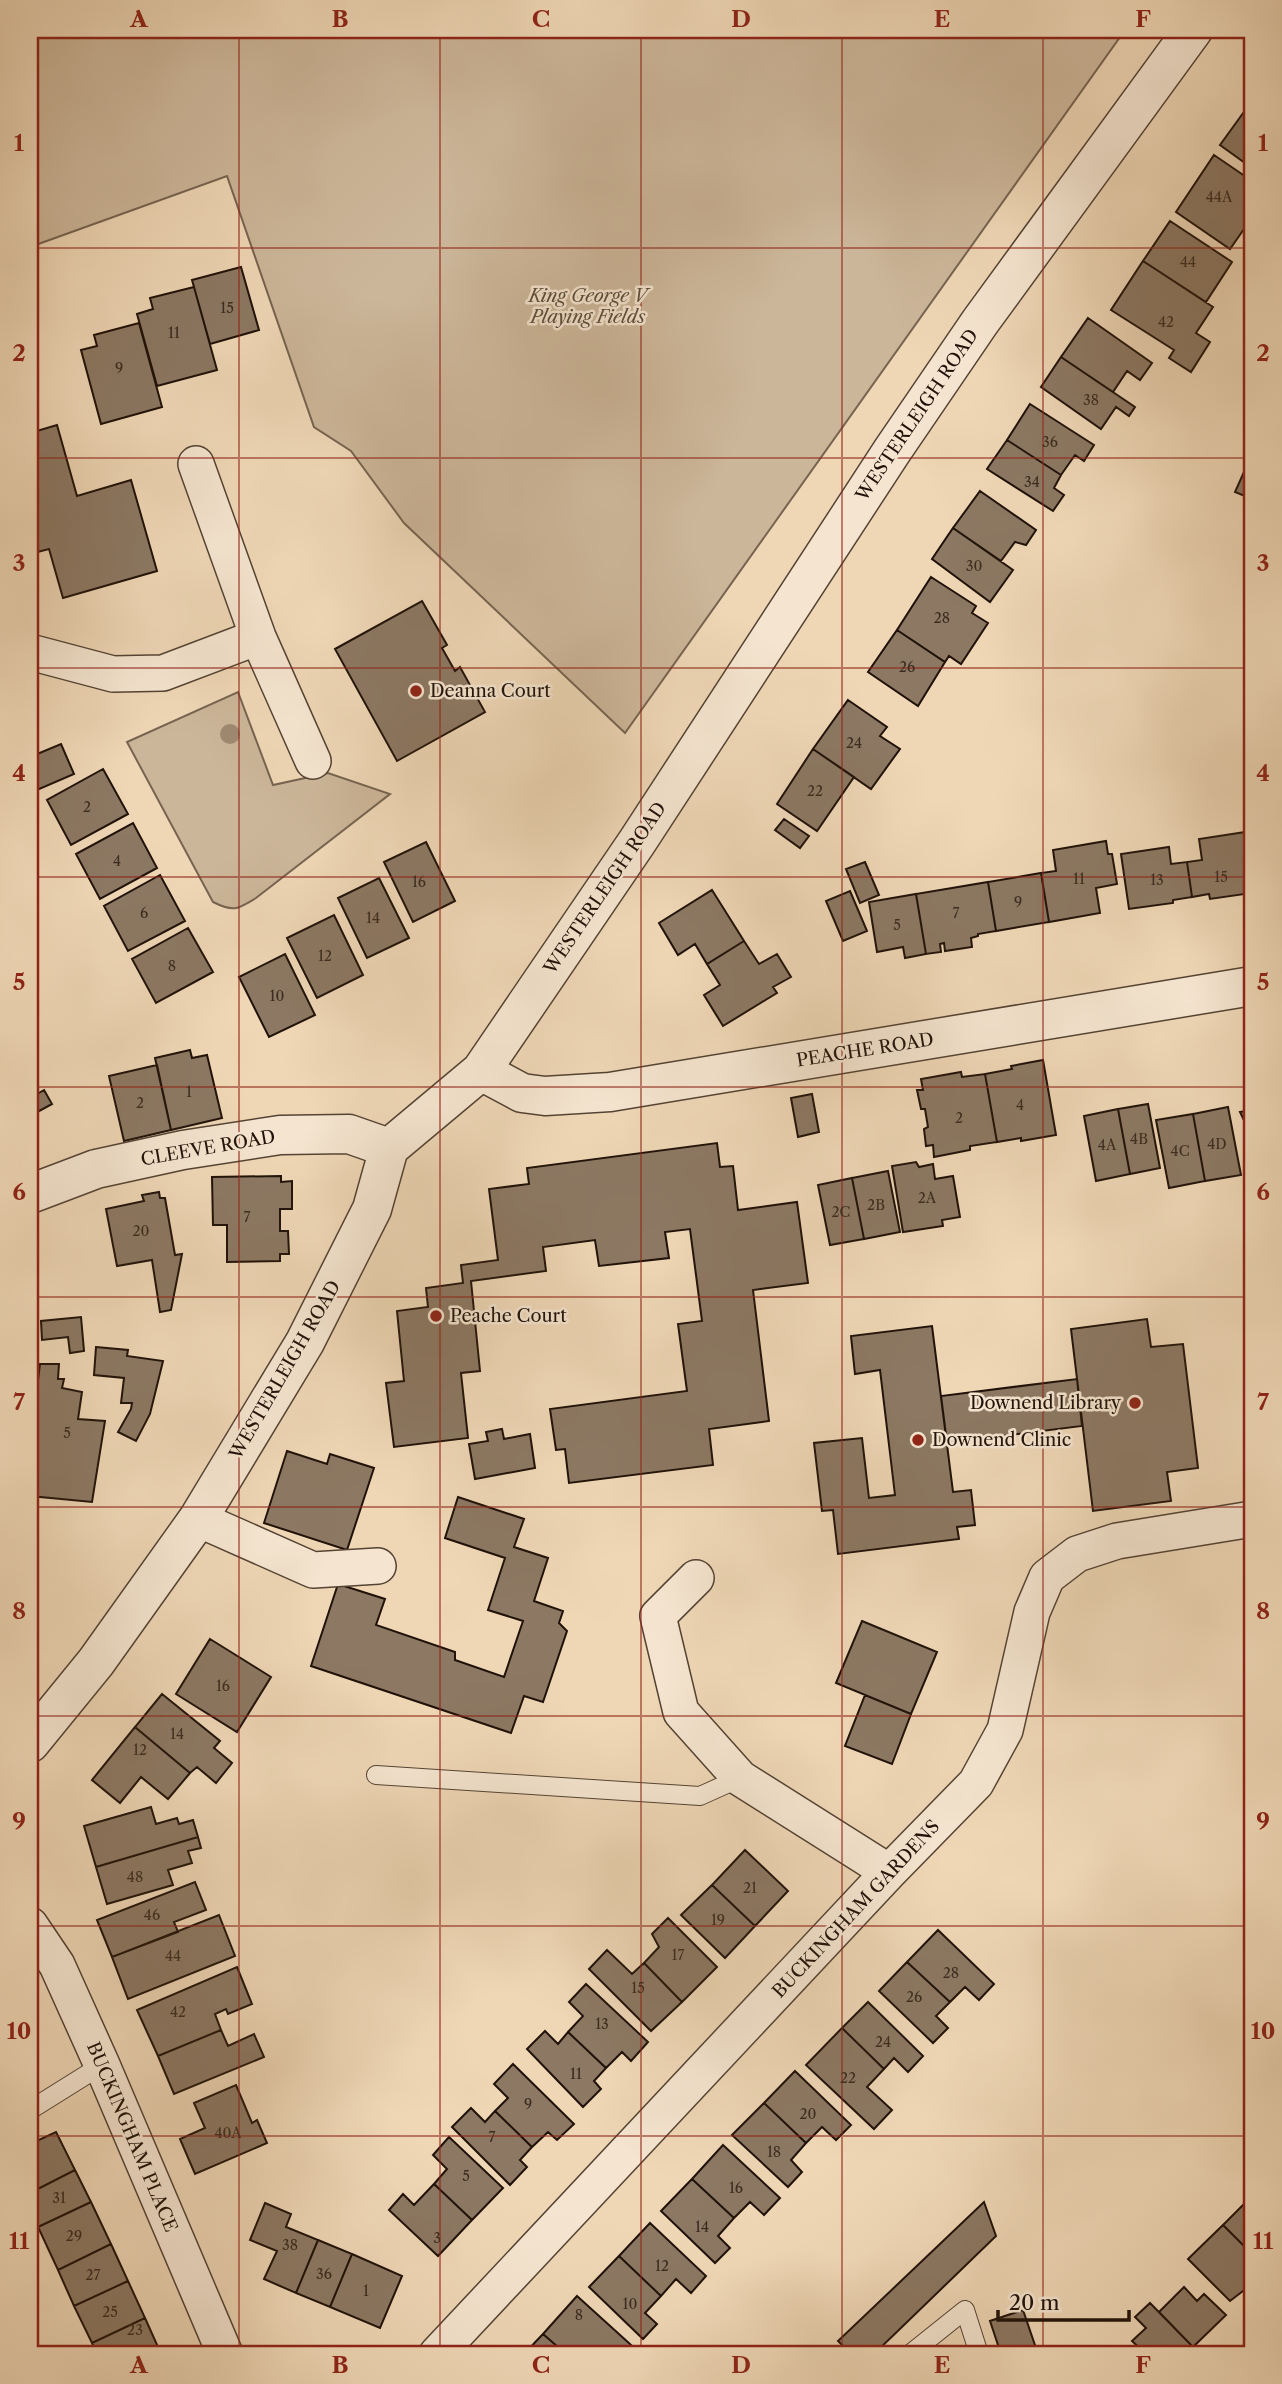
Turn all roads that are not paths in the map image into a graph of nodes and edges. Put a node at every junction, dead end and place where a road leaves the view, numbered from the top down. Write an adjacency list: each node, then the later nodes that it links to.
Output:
1 (1192, 30): 7 (street, WESTERLEIGH ROAD)
2 (196, 464): 3 (street)
3 (258, 637): 4 (street); 5 (street)
4 (30, 652)
5 (313, 761)
6 (1252, 986): 7 (street, PEACHE ROAD)
7 (481, 1071): 8 (street, WESTERLEIGH ROAD)
8 (389, 1148): 9 (street, CLEEVE ROAD); 10 (street, WESTERLEIGH ROAD)
9 (30, 1194)
10 (198, 1519): 12 (street); 14 (street, WESTERLEIGH ROAD)
11 (1252, 1519): 17 (street, BUCKINGHAM GARDENS)
12 (378, 1566)
13 (696, 1578): 16 (street)
14 (30, 1743)
15 (376, 1775): 16 (lane)
16 (740, 1778): 17 (street)
17 (889, 1872): 22 (street, BUCKINGHAM GARDENS)
18 (30, 1925): 19 (street, BUCKINGHAM PLACE)
19 (102, 2065): 20 (lane); 21 (street, BUCKINGHAM PLACE)
20 (30, 2109)
21 (225, 2354)
22 (437, 2354)
23 (910, 2354): 24 (lane)
24 (979, 2354)

